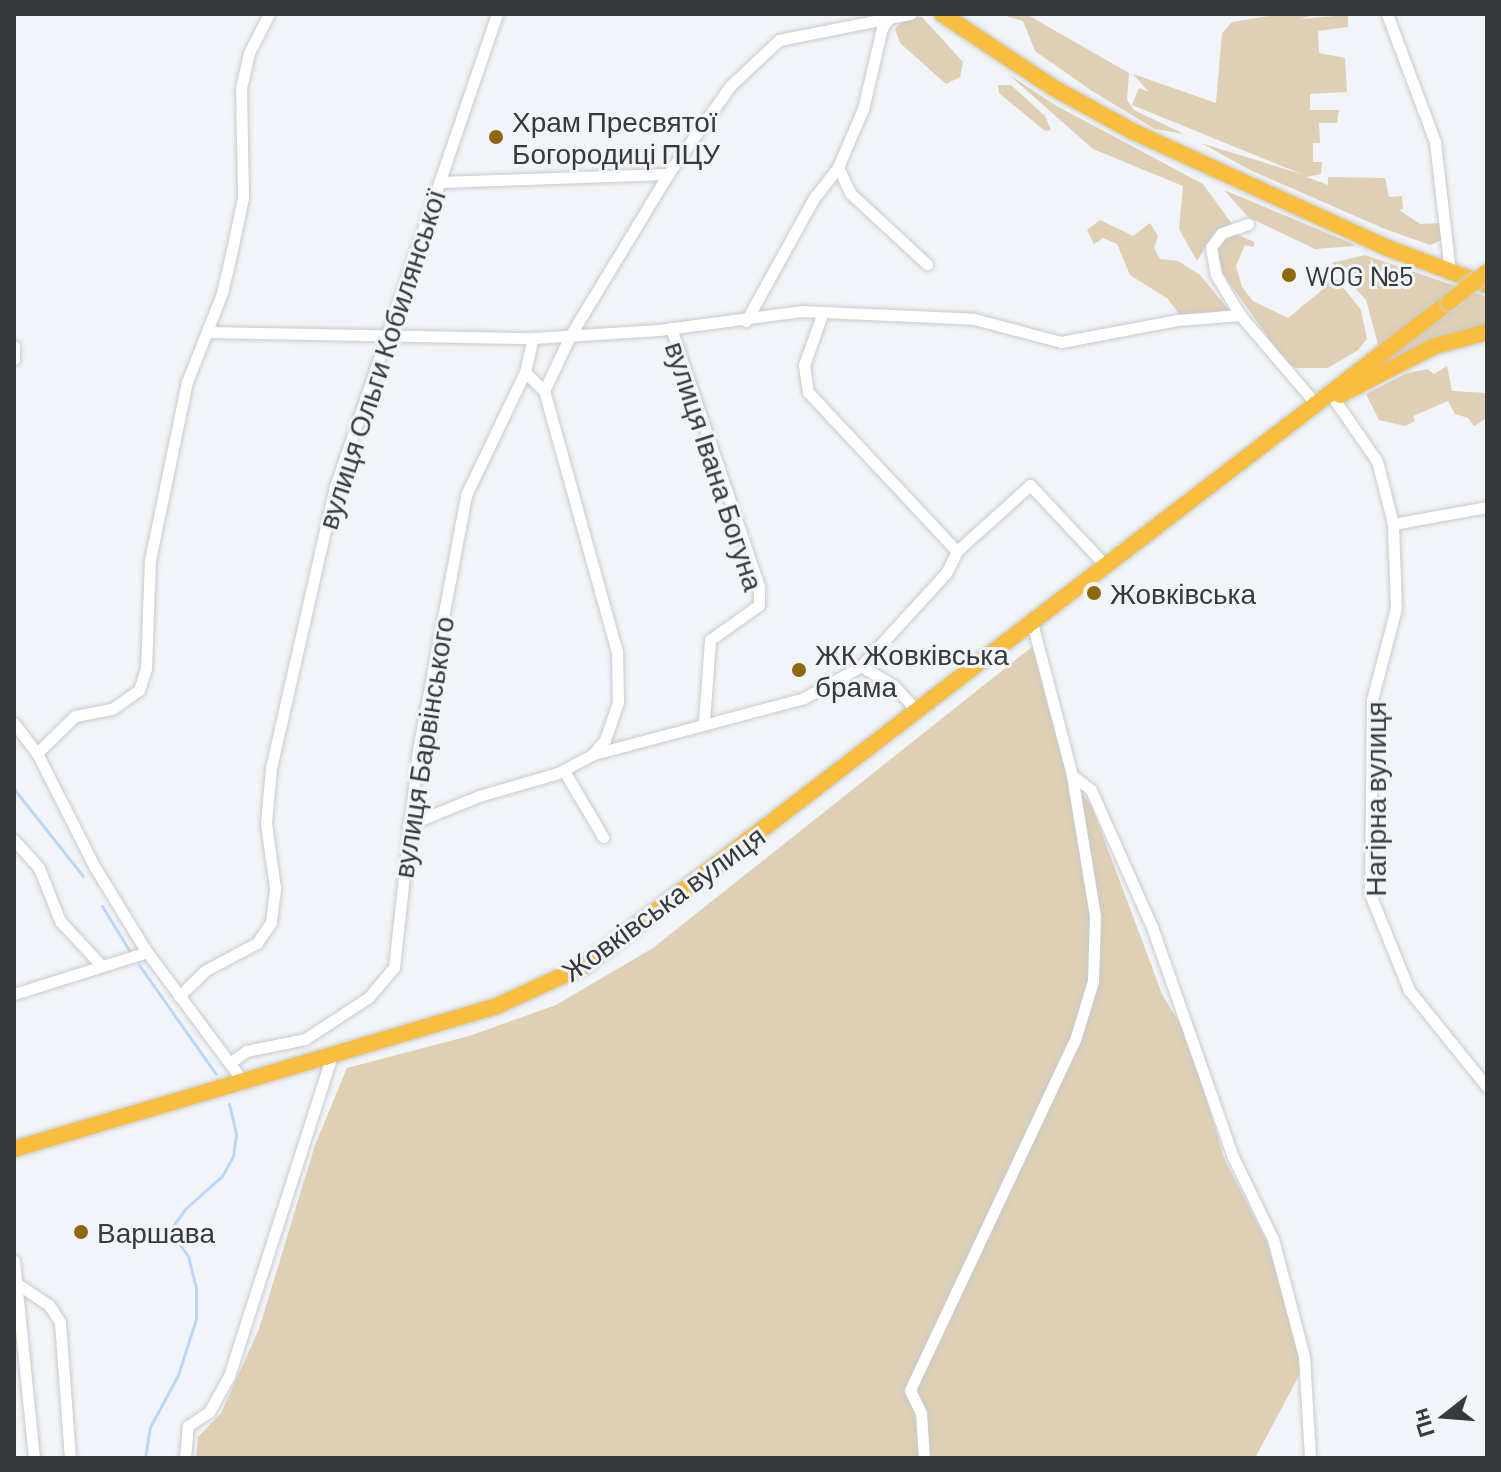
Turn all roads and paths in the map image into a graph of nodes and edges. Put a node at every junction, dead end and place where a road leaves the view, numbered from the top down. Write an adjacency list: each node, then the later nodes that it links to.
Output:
1 (269, 14): 19 (street)
2 (497, 14): 9 (street, вулиця Ольги Кобилянської)
3 (910, 14): 6 (street)
4 (942, 14): 12 (highway)
5 (1387, 14): 12 (street)
6 (889, 18): 7 (street); 8 (street)
7 (838, 167): 11 (street); 17 (street)
8 (668, 174): 9 (street); 21 (street)
9 (439, 182): 22 (street, вулиця Ольги Кобилянської)
10 (1248, 224): 16 (street)
11 (927, 264)
12 (1450, 272): 14 (highway)
13 (1487, 272): 29 (highway, Жовківська вулиця, bridge)
14 (1487, 285)
15 (823, 312): 16 (street); 17 (street); 32 (street)
16 (1240, 315): 29 (street)
17 (746, 321): 18 (street)
18 (671, 328): 21 (street); 37 (street, вулиця Івана Богуна)
19 (207, 332): 22 (street); 39 (street)
20 (1487, 332): 28 (highway)
21 (570, 336): 23 (street); 27 (street)
22 (388, 338): 23 (street); 49 (street, вулиця Ольги Кобилянської)
23 (533, 338): 26 (street, вулиця Барвінського)
24 (14, 346): 25 (street)
25 (14, 359)
26 (525, 372): 27 (street); 43 (street, вулиця Барвінського)
27 (544, 391): 40 (street)
28 (1334, 399): 29 (highway); 31 (street, Нагірна вулиця)
29 (1316, 404): 33 (highway, Жовківська вулиця)
30 (1487, 507): 31 (street)
31 (1393, 524): 53 (street, Нагірна вулиця)
32 (957, 551): 33 (street); 35 (street)
33 (1105, 565): 34 (highway, Жовківська вулиця)
34 (1032, 623): 36 (highway, Жовківська вулиця); 42 (street)
35 (861, 666): 36 (street); 37 (street)
36 (917, 711): 50 (highway, Жовківська вулиця)
37 (704, 722): 40 (street)
38 (14, 723): 39 (street)
39 (37, 753): 46 (street)
40 (592, 755): 41 (street)
41 (564, 771): 43 (street); 44 (street)
42 (1072, 775): 60 (street); 61 (street)
43 (408, 825): 51 (street, вулиця Барвінського)
44 (603, 837)
45 (14, 840): 47 (street)
46 (147, 952): 47 (street); 49 (street)
47 (99, 963): 48 (street)
48 (14, 994)
49 (179, 996): 51 (street)
50 (332, 1055): 52 (highway, Жовківська вулиця); 59 (street)
51 (231, 1062): 52 (street)
52 (242, 1080): 54 (highway, Жовківська вулиця)
53 (1487, 1087)
54 (14, 1149)
55 (14, 1261): 56 (street)
56 (19, 1285): 57 (street); 58 (street)
57 (34, 1458)
58 (70, 1458)
59 (185, 1458)
60 (924, 1458)
61 (1310, 1458)

